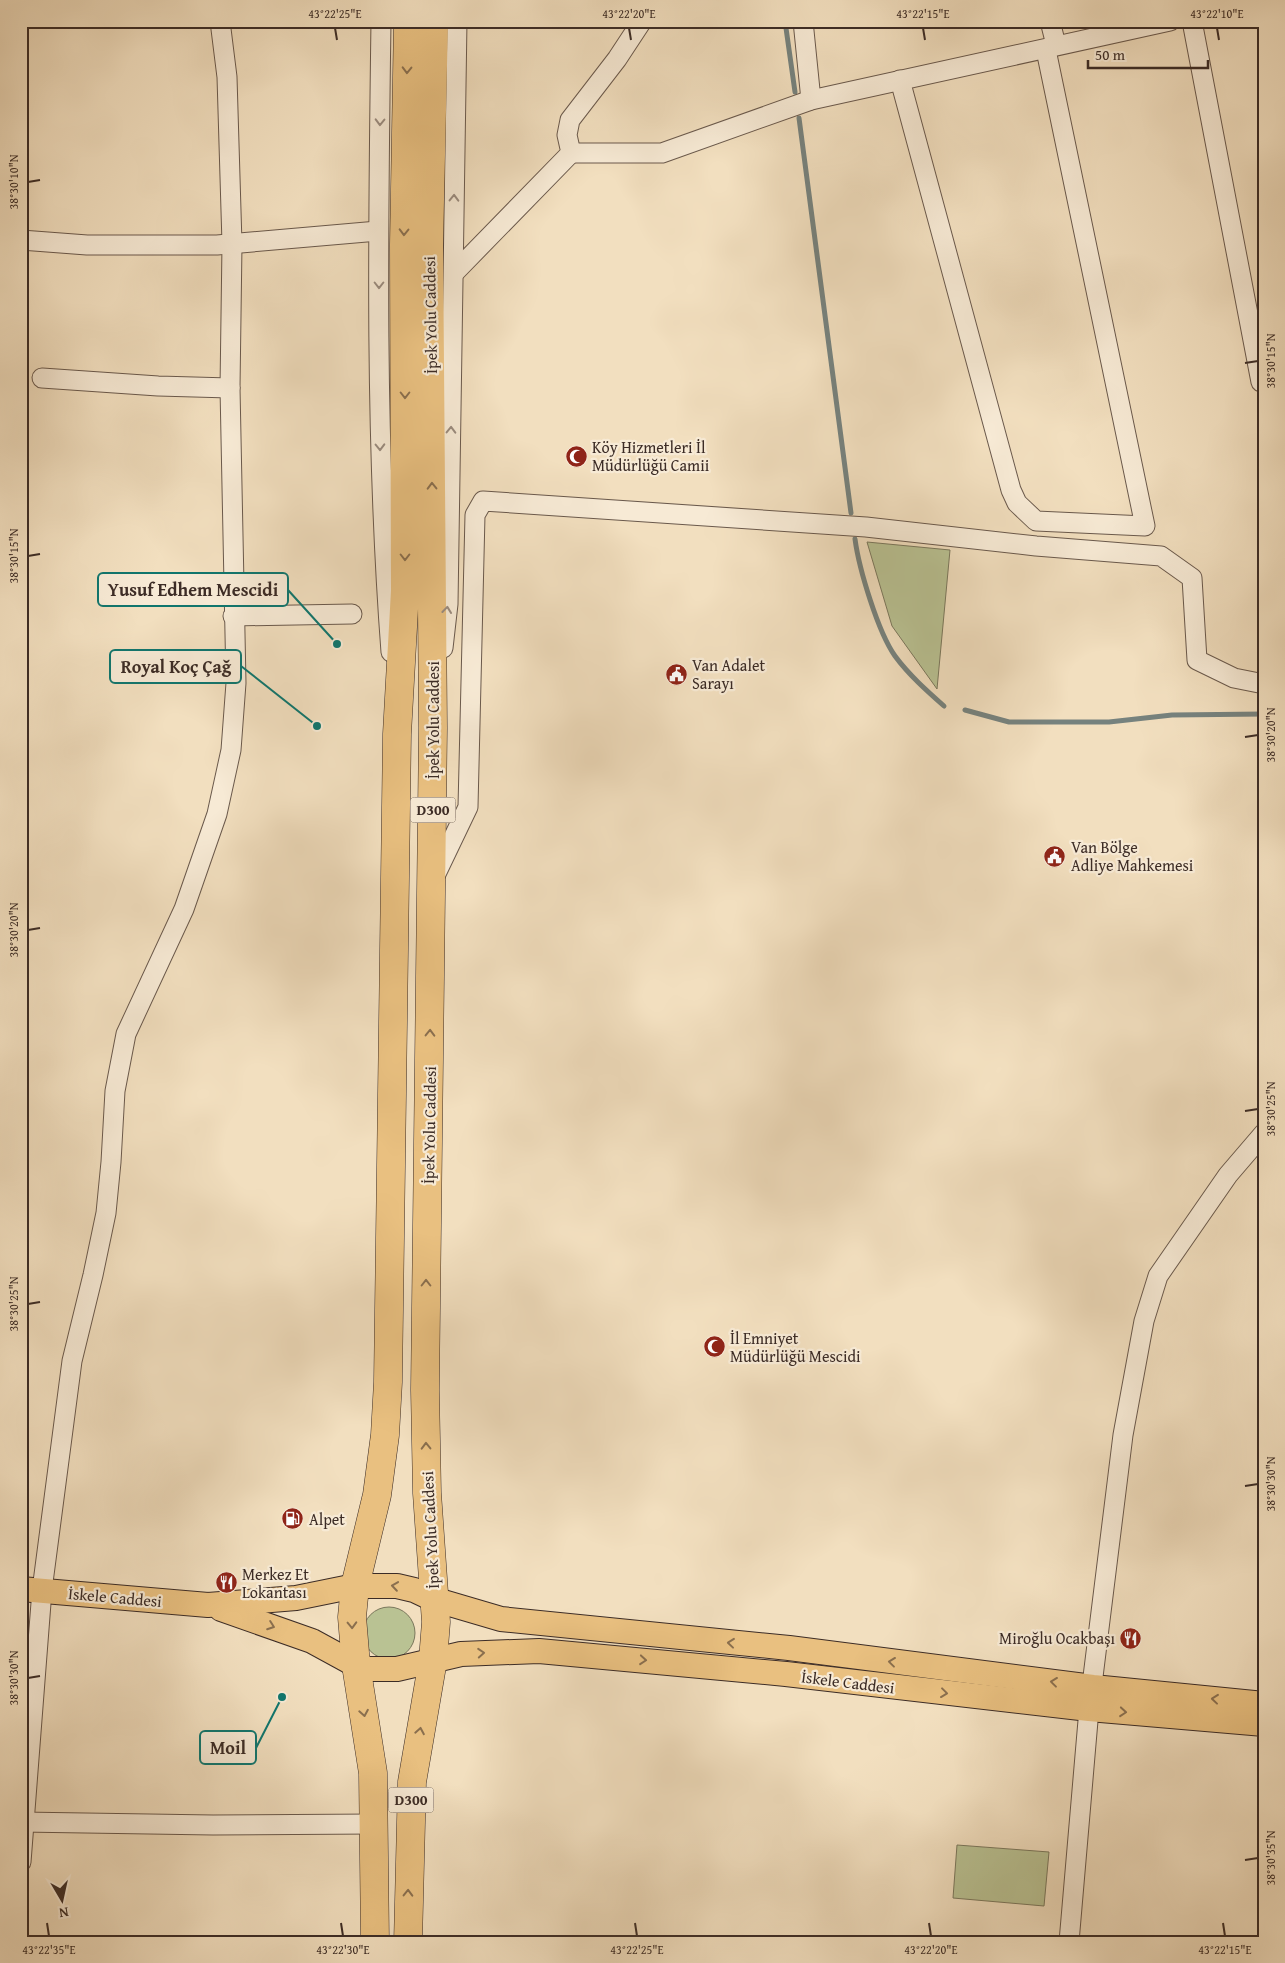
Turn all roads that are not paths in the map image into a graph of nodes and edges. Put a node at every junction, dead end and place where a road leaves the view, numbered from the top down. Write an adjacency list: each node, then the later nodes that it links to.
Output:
1 (220, 21): 18 (street)
2 (381, 21): 16 (street, one-way to 16)
3 (408, 21): 27 (highway, İpek Yolu Caddesi / D300, one-way to 27)
4 (434, 21): 26 (highway, İpek Yolu Caddesi / D300, one-way to 4)
5 (456, 21): 19 (street, one-way to 5)
6 (642, 21): 15 (street)
7 (804, 21): 14 (street)
8 (1050, 21): 12 (street)
9 (1170, 21): 11 (street)
10 (1192, 21): 21 (street)
11 (1147, 23): 12 (street)
12 (1051, 47): 13 (street); 13 (street)
13 (900, 80): 14 (street)
14 (811, 100): 15 (street)
15 (571, 153): 19 (street)
16 (378, 231): 18 (street); 27 (street, one-way to 27)
17 (21, 240): 18 (street)
18 (232, 244): 22 (street)
19 (454, 273): 26 (street, one-way to 19)
20 (42, 378): 22 (street)
21 (1261, 382)
22 (230, 388): 24 (street)
23 (352, 614): 24 (street)
24 (233, 616): 31 (street)
25 (1264, 684): 28 (street)
26 (434, 728): 28 (highway, İpek Yolu Caddesi / D300)
27 (397, 734): 30 (highway, İpek Yolu Caddesi / D300)
28 (432, 883): 32 (highway, İpek Yolu Caddesi / D300, one-way to 28)
29 (1264, 1133): 36 (street)
30 (355, 1586): 32 (main road, one-way to 30); 33 (main road); 35 (highway, one-way to 35)
31 (32, 1589): 33 (main road, İskele Caddesi); 39 (street)
32 (433, 1599): 34 (highway); 36 (main road, one-way to 32)
33 (208, 1605): 35 (main road, one-way to 35)
34 (433, 1660): 35 (main road); 36 (main road, İskele Caddesi, one-way to 36); 43 (highway, D300, one-way to 34)
35 (356, 1664): 40 (highway, D300, one-way to 40)
36 (1091, 1698): 37 (main road, one-way to 36); 38 (main road, İskele Caddesi, one-way to 38); 44 (street)
37 (1264, 1704)
38 (1264, 1724)
39 (23, 1822): 40 (street); 41 (street)
40 (375, 1824): 42 (highway, D300)
41 (21, 1862)
42 (375, 1942)
43 (408, 1942)
44 (1070, 1942)

